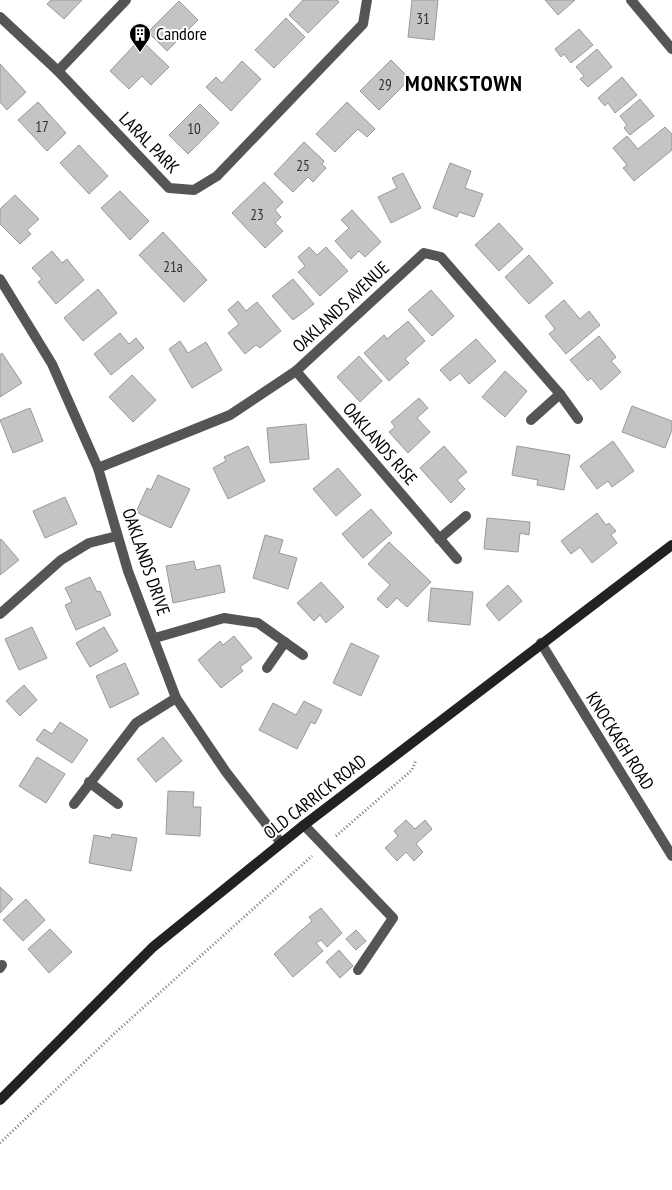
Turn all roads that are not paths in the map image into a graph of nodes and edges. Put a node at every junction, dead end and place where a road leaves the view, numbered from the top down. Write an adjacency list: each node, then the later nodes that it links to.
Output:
1 (126, 0): 6 (street)
2 (367, 0): 6 (street, LARAL PARK)
3 (631, 0): 5 (street)
4 (0, 17): 6 (street, LARAL PARK)
5 (672, 49)
6 (58, 71)
7 (0, 279): 12 (street, OAKLANDS DRIVE)
8 (296, 371): 9 (street, OAKLANDS AVENUE); 12 (street, OAKLANDS AVENUE); 15 (street, OAKLANDS RISE)
9 (560, 394): 10 (street, OAKLANDS AVENUE); 11 (street)
10 (578, 418)
11 (531, 420)
12 (98, 468): 14 (street, OAKLANDS DRIVE)
13 (466, 516): 15 (street)
14 (117, 536): 18 (street); 19 (street, OAKLANDS DRIVE)
15 (439, 539): 17 (street, OAKLANDS RISE)
16 (672, 545): 21 (main road, OLD CARRICK ROAD)
17 (457, 558)
18 (0, 614)
19 (155, 638): 20 (street); 24 (street, OAKLANDS DRIVE)
20 (285, 642): 22 (street); 23 (street)
21 (541, 643): 28 (main road, OLD CARRICK ROAD); 30 (street, KNOCKAGH ROAD)
22 (303, 655)
23 (267, 668)
24 (176, 698): 25 (street); 29 (street, OAKLANDS DRIVE)
25 (89, 782): 26 (street); 27 (street)
26 (74, 804)
27 (118, 804)
28 (304, 825): 29 (main road, OLD CARRICK ROAD); 31 (street)
29 (281, 843): 32 (main road, OLD CARRICK ROAD)
30 (672, 856)
31 (358, 970)
32 (0, 1100)

